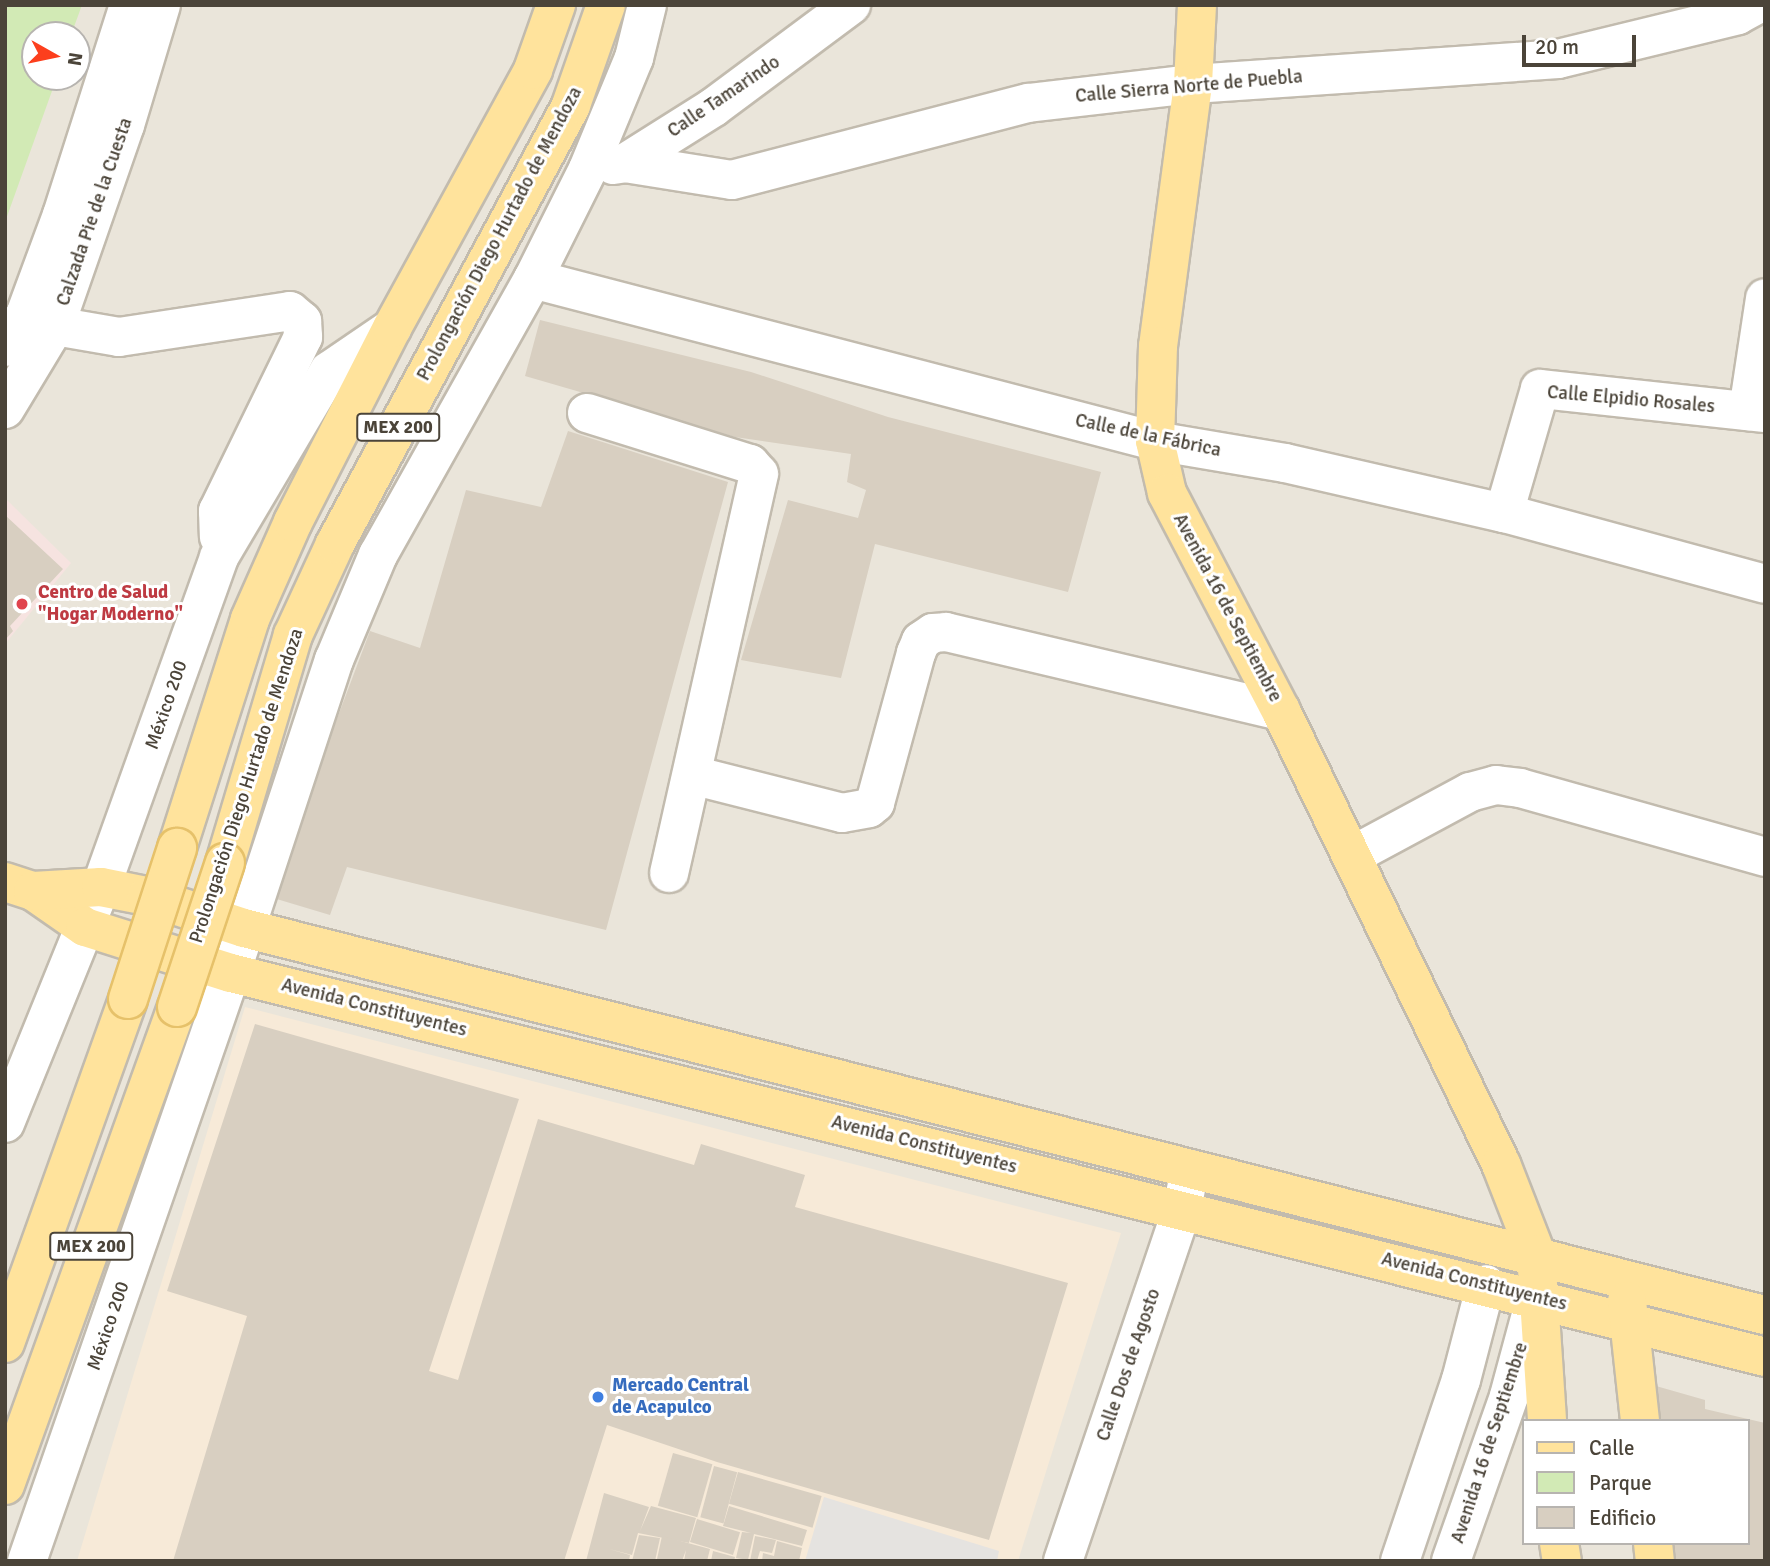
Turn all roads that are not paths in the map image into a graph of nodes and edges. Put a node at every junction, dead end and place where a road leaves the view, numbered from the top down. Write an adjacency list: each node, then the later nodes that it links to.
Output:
1 (129, 5): 14 (street, Calzada Pie de la Cuesta)
2 (161, 5): 14 (street, Calzada Pie de la Cuesta)
3 (556, 5): 15 (main road, MEX 200)
4 (606, 5): 49 (main road, Prolongación Diego Hurtado de Mendoza / MEX 200, bridge)
5 (647, 5): 11 (street, México 200)
6 (851, 5): 10 (street, Calle Tamarindo)
7 (1198, 5): 9 (main road, Avenida 16 de Septiembre)
8 (1756, 5): 9 (street, Calle Sierra Norte de Puebla)
9 (1193, 84): 10 (street, Calle Sierra Norte de Puebla); 20 (main road, Avenida 16 de Septiembre)
10 (625, 163): 11 (street, Calle Tamarindo)
11 (588, 169): 12 (street, México 200)
12 (533, 279): 20 (street, Calle de la Fábrica); 32 (street, México 200)
13 (1765, 298): 18 (street)
14 (40, 321): 16 (street, Calzada Pie de la Cuesta); 17 (street, Calzada Pie de la Cuesta); 22 (street)
15 (392, 328): 22 (street, México 200); 45 (main road, MEX 200, bridge)
16 (5, 347)
17 (5, 409)
18 (1756, 412): 21 (street, Calle Elpidio Rosales)
19 (587, 413): 25 (street)
20 (1155, 441): 21 (street, Calle de la Fábrica); 24 (main road, Avenida 16 de Septiembre)
21 (1504, 513): 23 (street, Calle de la Fábrica)
22 (219, 557): 30 (street, México 200)
23 (1765, 584)
24 (1281, 711): 25 (street); 26 (main road, Avenida 16 de Septiembre)
25 (692, 775): 28 (street)
26 (1353, 855): 27 (street); 35 (main road, Avenida 16 de Septiembre)
27 (1765, 857)
28 (669, 873)
29 (19, 886): 30 (main road); 31 (main road, Avenida Constituyentes)
30 (101, 887): 31 (street, México 200); 32 (main road)
31 (85, 927): 33 (main road, Avenida Constituyentes); 34 (street, México 200)
32 (243, 928): 33 (street, México 200); 36 (main road)
33 (231, 973): 37 (main road, Avenida Constituyentes); 50 (street, México 200)
34 (5, 1123)
35 (1502, 1164): 38 (main road); 39 (main road, Avenida 16 de Septiembre)
36 (1190, 1169): 37 (street, Calle Dos de Agosto); 38 (main road)
37 (1182, 1209): 41 (main road, Avenida Constituyentes); 51 (street, Calle Dos de Agosto)
38 (1495, 1243): 39 (main road); 41 (main road)
39 (1536, 1254): 40 (main road); 42 (main road, Avenida 16 de Septiembre)
40 (1623, 1279): 43 (main road); 44 (main road)
41 (1486, 1284): 42 (main road, Avenida Constituyentes); 52 (street)
42 (1536, 1296): 44 (main road, Avenida Constituyentes); 47 (main road); 53 (street, Avenida 16 de Septiembre)
43 (1765, 1315)
44 (1630, 1323): 46 (main road, Avenida Constituyentes); 48 (main road)
45 (5, 1343)
46 (1765, 1357)
47 (1547, 1419)
48 (1640, 1419)
49 (5, 1485)
50 (27, 1561)
51 (1063, 1561)
52 (1400, 1561)
53 (1451, 1561)

